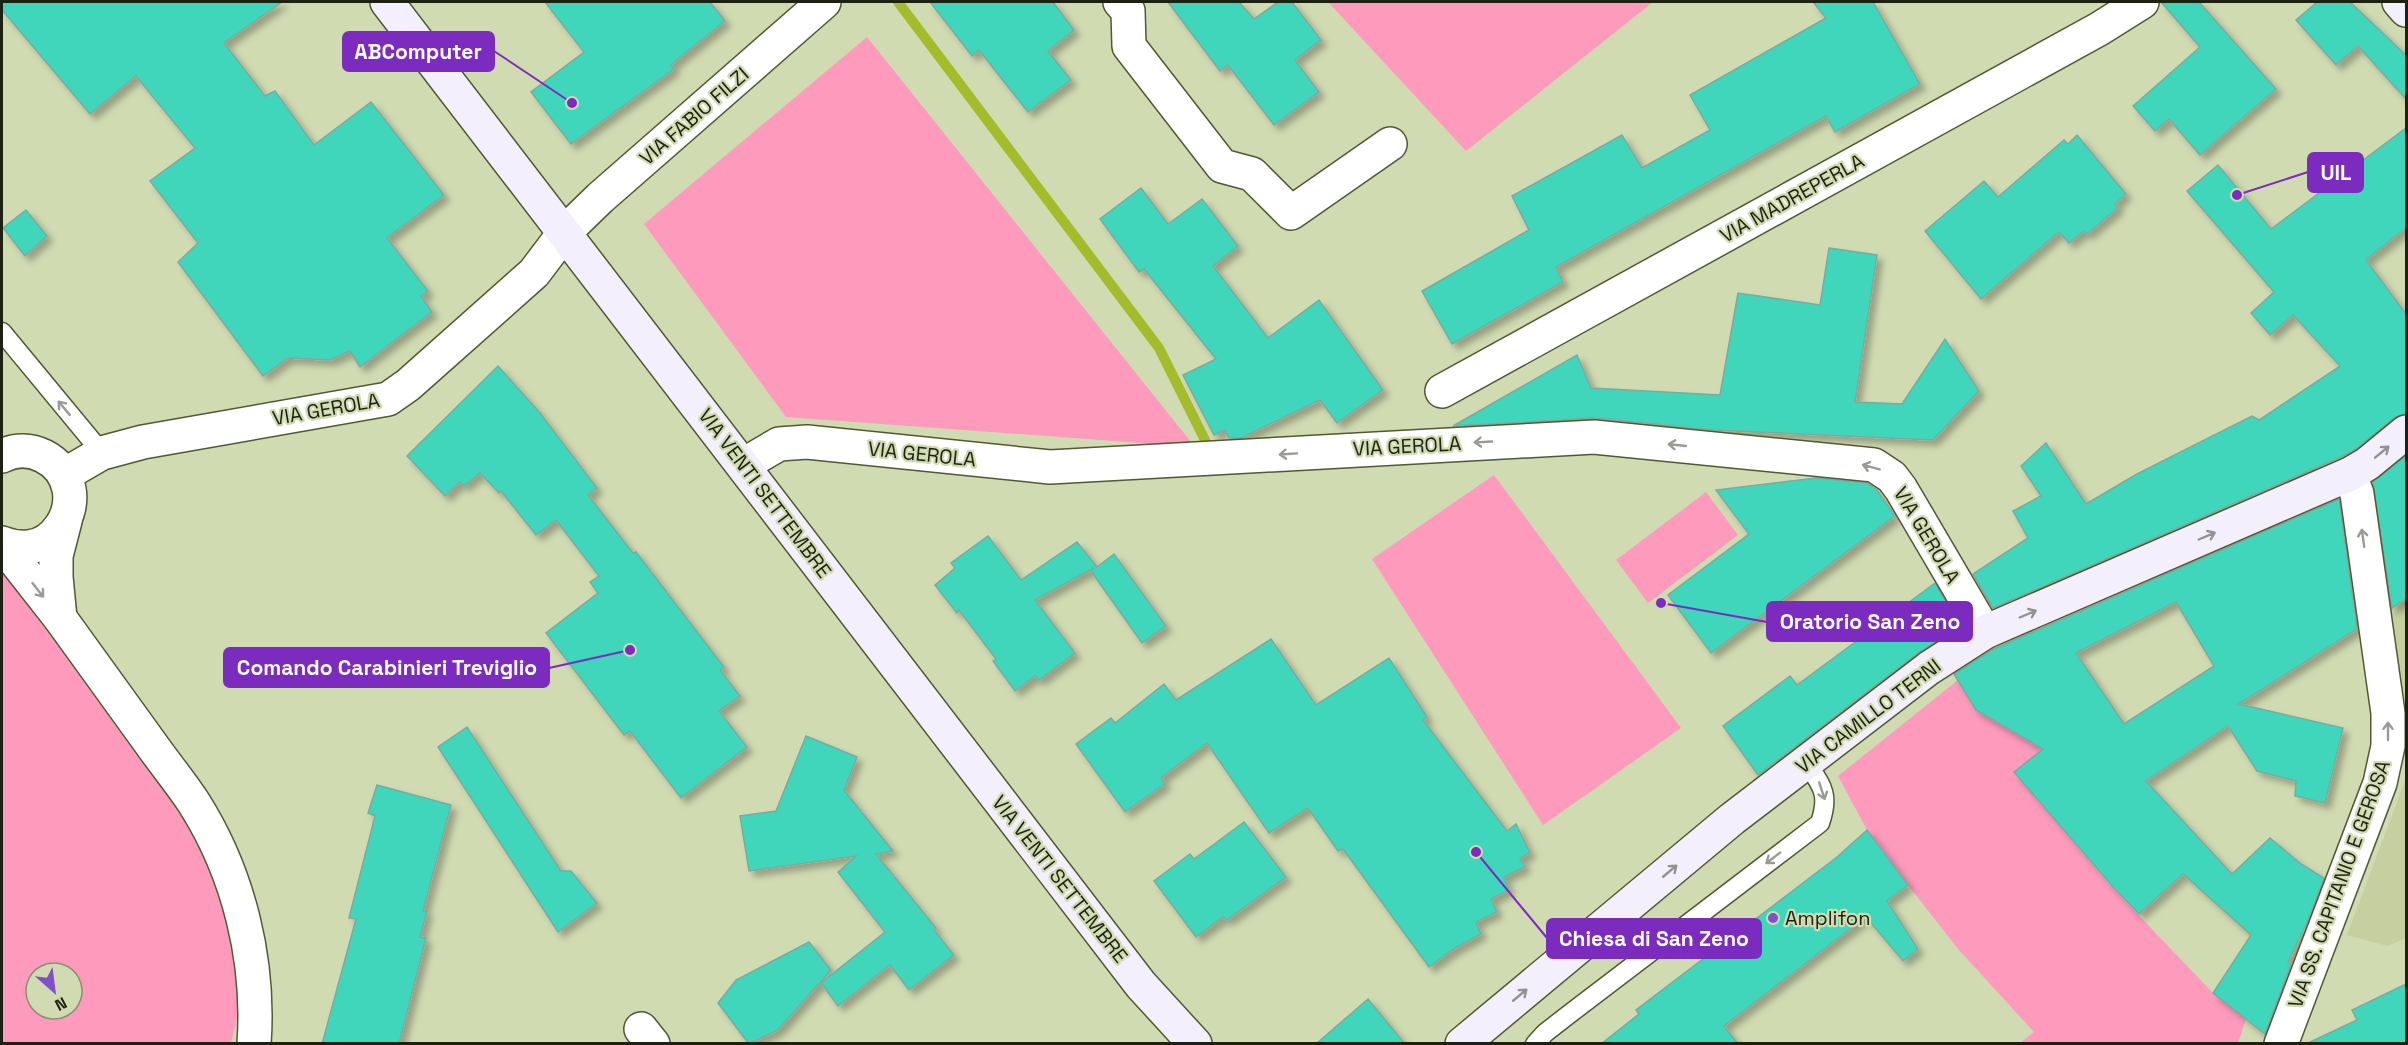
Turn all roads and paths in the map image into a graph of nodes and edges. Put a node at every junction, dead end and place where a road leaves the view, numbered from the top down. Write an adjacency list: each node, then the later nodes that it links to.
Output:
1 (387, 2): 8 (street, VIA VENTI SETTEMBRE)
2 (824, 2): 8 (street, VIA FABIO FILZI)
3 (1120, 2): 7 (street)
4 (2142, 2): 10 (street, VIA MADREPERLA)
5 (2399, 2): 6 (street)
6 (2406, 10)
7 (1390, 144)
8 (565, 232): 12 (street, VIA GEROLA); 14 (street, VIA VENTI SETTEMBRE)
9 (2, 332): 12 (lane, one-way to 9)
10 (1442, 391)
11 (2406, 432): 15 (street, VIA CAMILLO TERNI, one-way to 11)
12 (102, 453): 16 (street, VIA GEROLA)
13 (2, 456): 16 (street)
14 (744, 465): 20 (street, VIA GEROLA, one-way to 14); 22 (street, VIA VENTI SETTEMBRE)
15 (2350, 474): 20 (street, VIA CAMILLO TERNI, one-way to 15); 28 (street, VIA SS. CAPITANIO E GEROSA, one-way to 15)
16 (64, 475): 17 (street)
17 (65, 521): 18 (street); 19 (street)
18 (2, 543): 19 (street, one-way to 19)
19 (60, 618): 24 (street)
20 (1986, 632): 21 (street, VIA CAMILLO TERNI)
21 (1806, 762): 23 (street, VIA CAMILLO TERNI, one-way to 21); 27 (lane, one-way to 27)
22 (1141, 985): 25 (street, VIA VENTI SETTEMBRE); 26 (street, VIA VENTI SETTEMBRE)
23 (1470, 1040)
24 (254, 1044)
25 (1174, 1044)
26 (1196, 1044)
27 (1535, 1044)
28 (2281, 1044)

